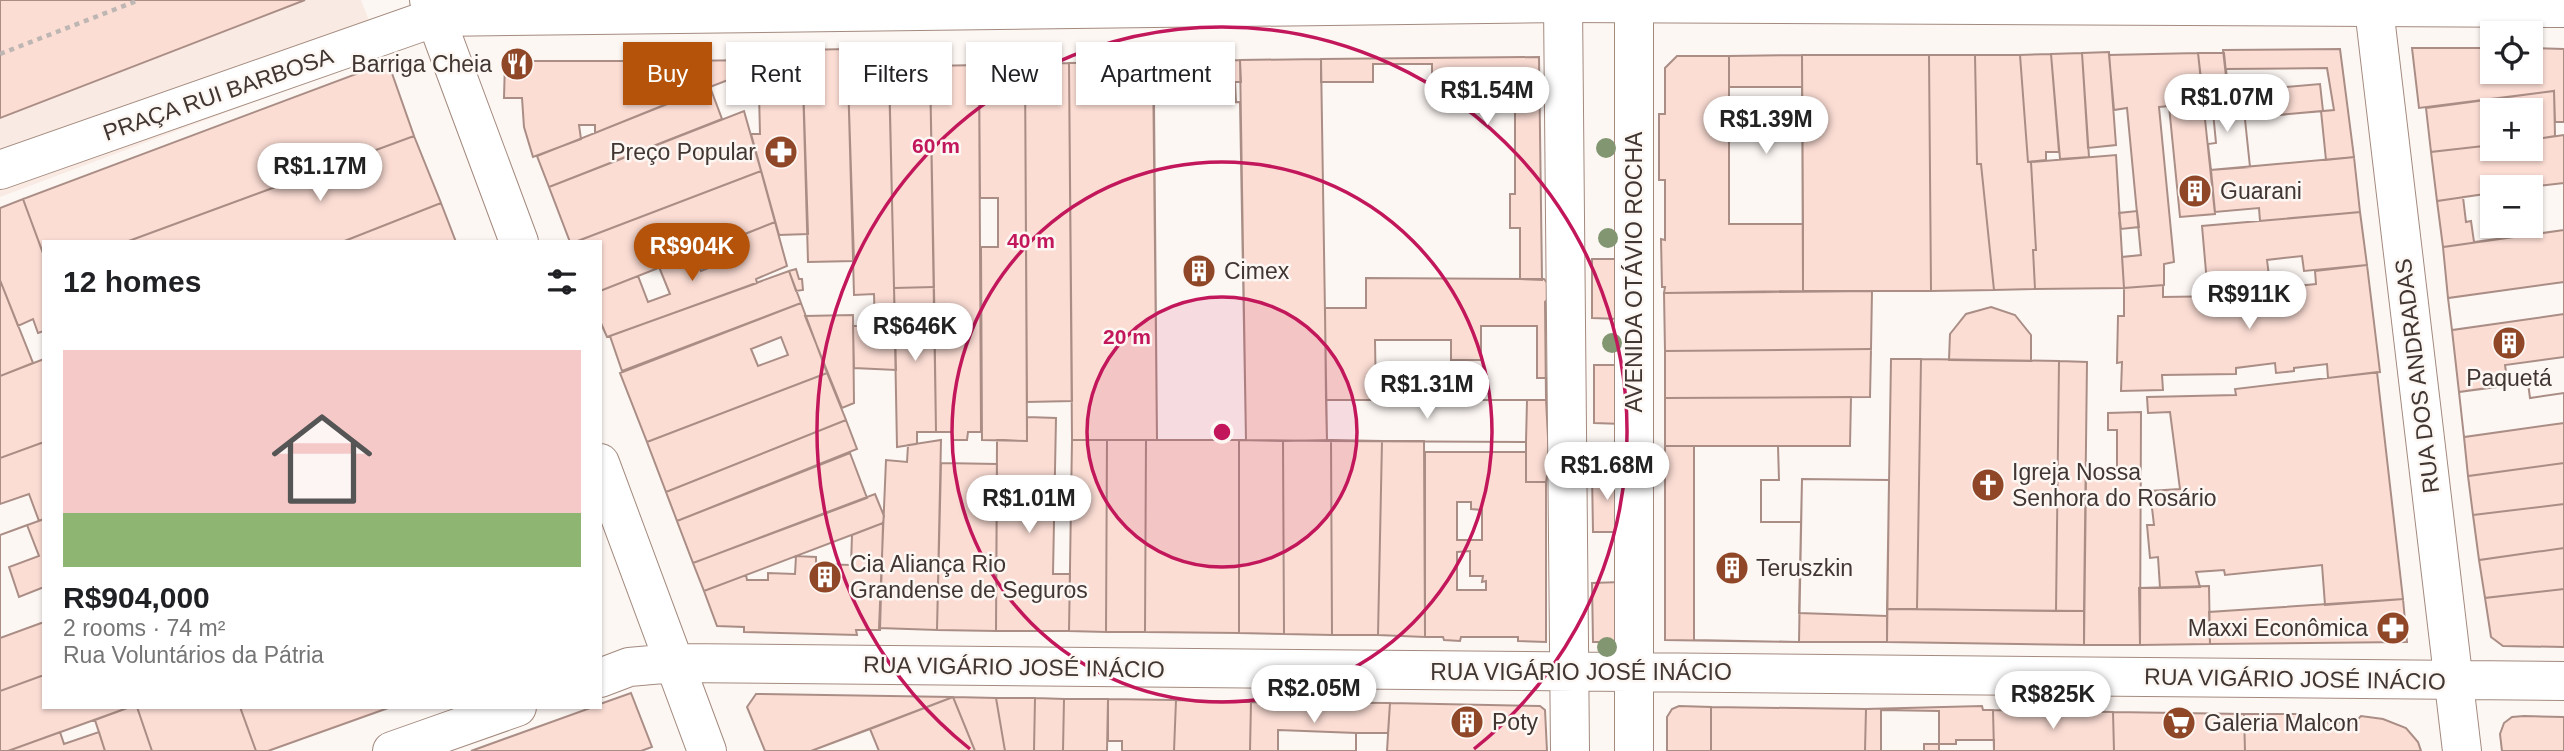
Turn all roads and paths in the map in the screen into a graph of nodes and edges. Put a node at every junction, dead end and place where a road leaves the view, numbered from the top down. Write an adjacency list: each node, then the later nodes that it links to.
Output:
1 (139, 0): 7 (path)
2 (1562, 1): 3 (street, PRAÇA RUI BARBOSA); 5 (street, PRAÇA RUI BARBOSA); 12 (street)
3 (1634, 1): 4 (street, PRAÇA RUI BARBOSA); 13 (street, AVENIDA OTÁVIO ROCHA)
4 (2374, 4): 6 (street, PRAÇA RUI BARBOSA); 15 (street, RUA DOS ANDRADAS)
5 (433, 8): 8 (street, PRAÇA RUI BARBOSA); 9 (street)
6 (2564, 8)
7 (0, 54)
8 (0, 170)
9 (518, 240)
10 (602, 468): 11 (street)
11 (674, 663): 12 (street, RUA VIGÁRIO JOSÉ INÁCIO); 14 (street, RUA VIGÁRIO JOSÉ INÁCIO); 19 (street)
12 (1570, 673): 13 (street, RUA VIGÁRIO JOSÉ INÁCIO); 20 (street)
13 (1633, 673): 15 (street, RUA VIGÁRIO JOSÉ INÁCIO); 21 (street, AVENIDA OTÁVIO ROCHA)
14 (602, 677)
15 (2453, 680): 16 (street, RUA VIGÁRIO JOSÉ INÁCIO); 22 (street, RUA DOS ANDRADAS)
16 (2564, 681)
17 (511, 709): 18 (street)
18 (392, 751)
19 (707, 751)
20 (1570, 751)
21 (1634, 751)
22 (2462, 751)

